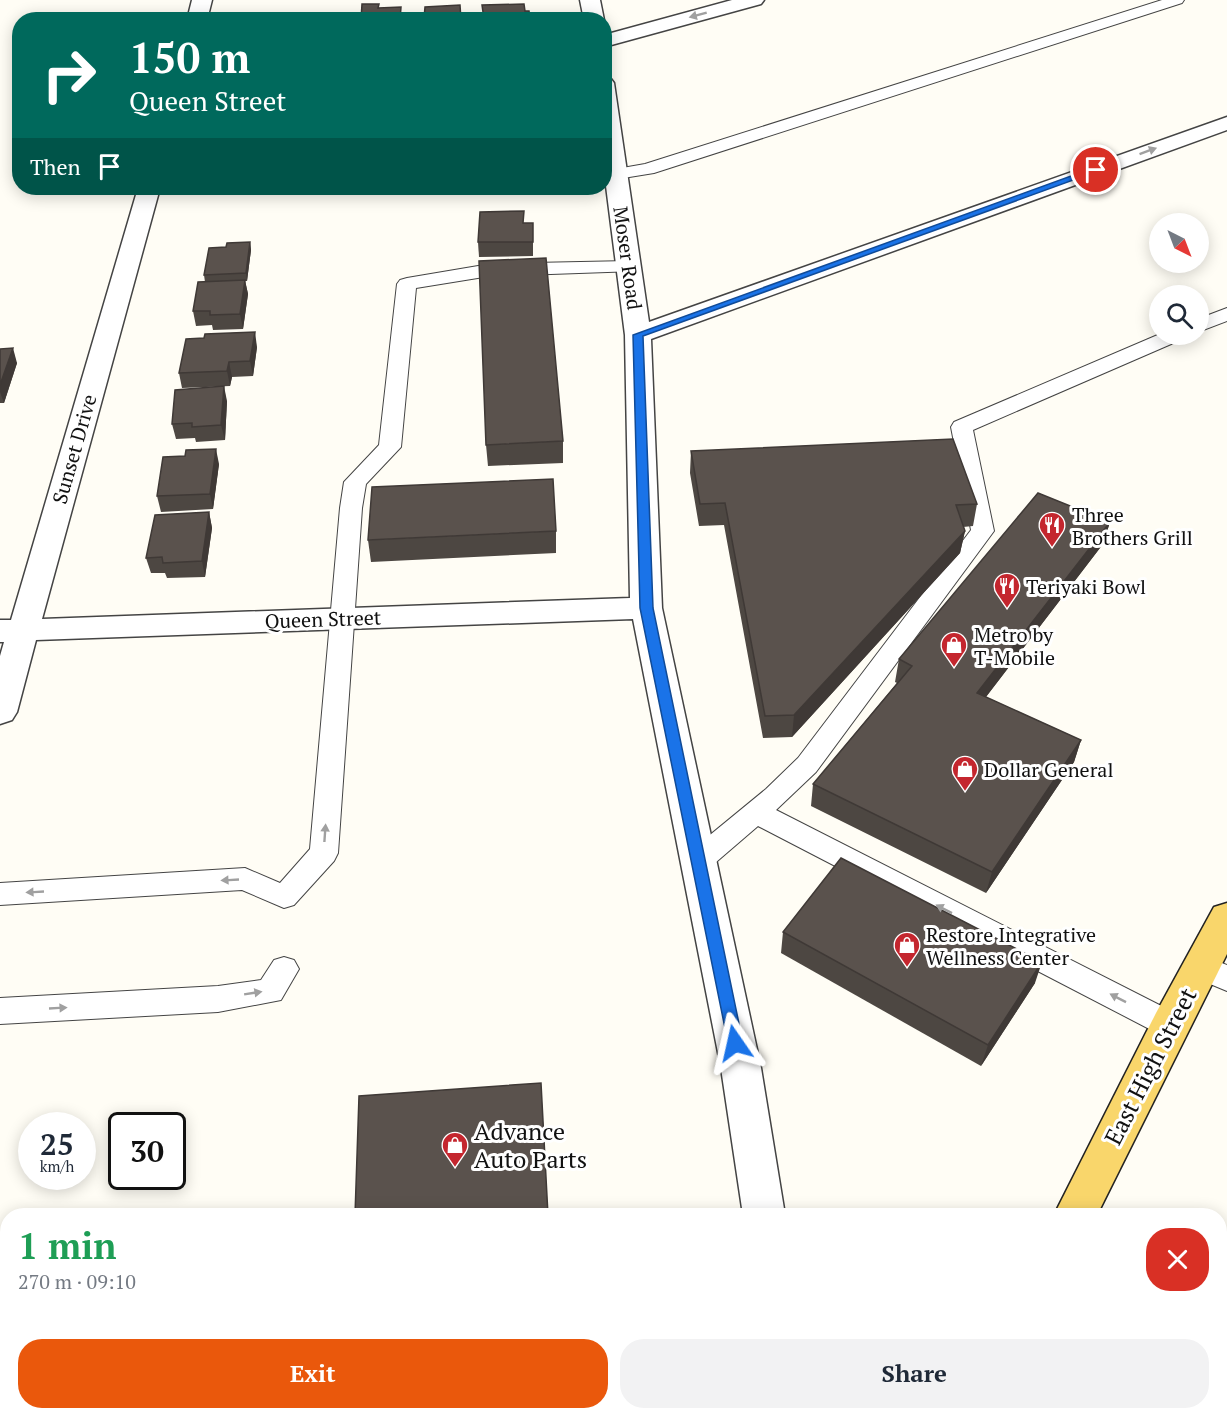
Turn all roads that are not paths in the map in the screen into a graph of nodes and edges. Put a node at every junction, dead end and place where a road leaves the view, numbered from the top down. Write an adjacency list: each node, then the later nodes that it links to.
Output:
1 (754, 0): 3 (street, one-way to 3)
2 (1177, 0): 6 (lane)
3 (612, 39)
4 (1227, 123): 11 (street, one-way to 4)
5 (612, 139): 6 (street, Moser Road)
6 (617, 174): 8 (street, Moser Road)
7 (147, 195): 15 (street, Sunset Drive)
8 (629, 267): 11 (street, Moser Road); 14 (lane)
9 (1227, 314): 10 (lane)
10 (1209, 321)
11 (638, 335): 13 (street, Moser Road)
12 (1152, 345): 17 (lane)
13 (646, 608): 14 (street, Queen Street); 18 (street, Moser Road)
14 (342, 619): 15 (street, Queen Street); 19 (lane)
15 (11, 630): 16 (street, Sunset Drive)
16 (0, 712)
17 (755, 813): 18 (lane); 24 (lane, one-way to 17)
18 (698, 861): 25 (street, Moser Road)
19 (0, 894)
20 (1227, 918): 22 (main road, East High Street)
21 (284, 969): 23 (lane, one-way to 21)
22 (1214, 973): 24 (main road, East High Street)
23 (0, 1011)
24 (1170, 1025): 26 (main road, East High Street)
25 (763, 1208)
26 (1078, 1208)

